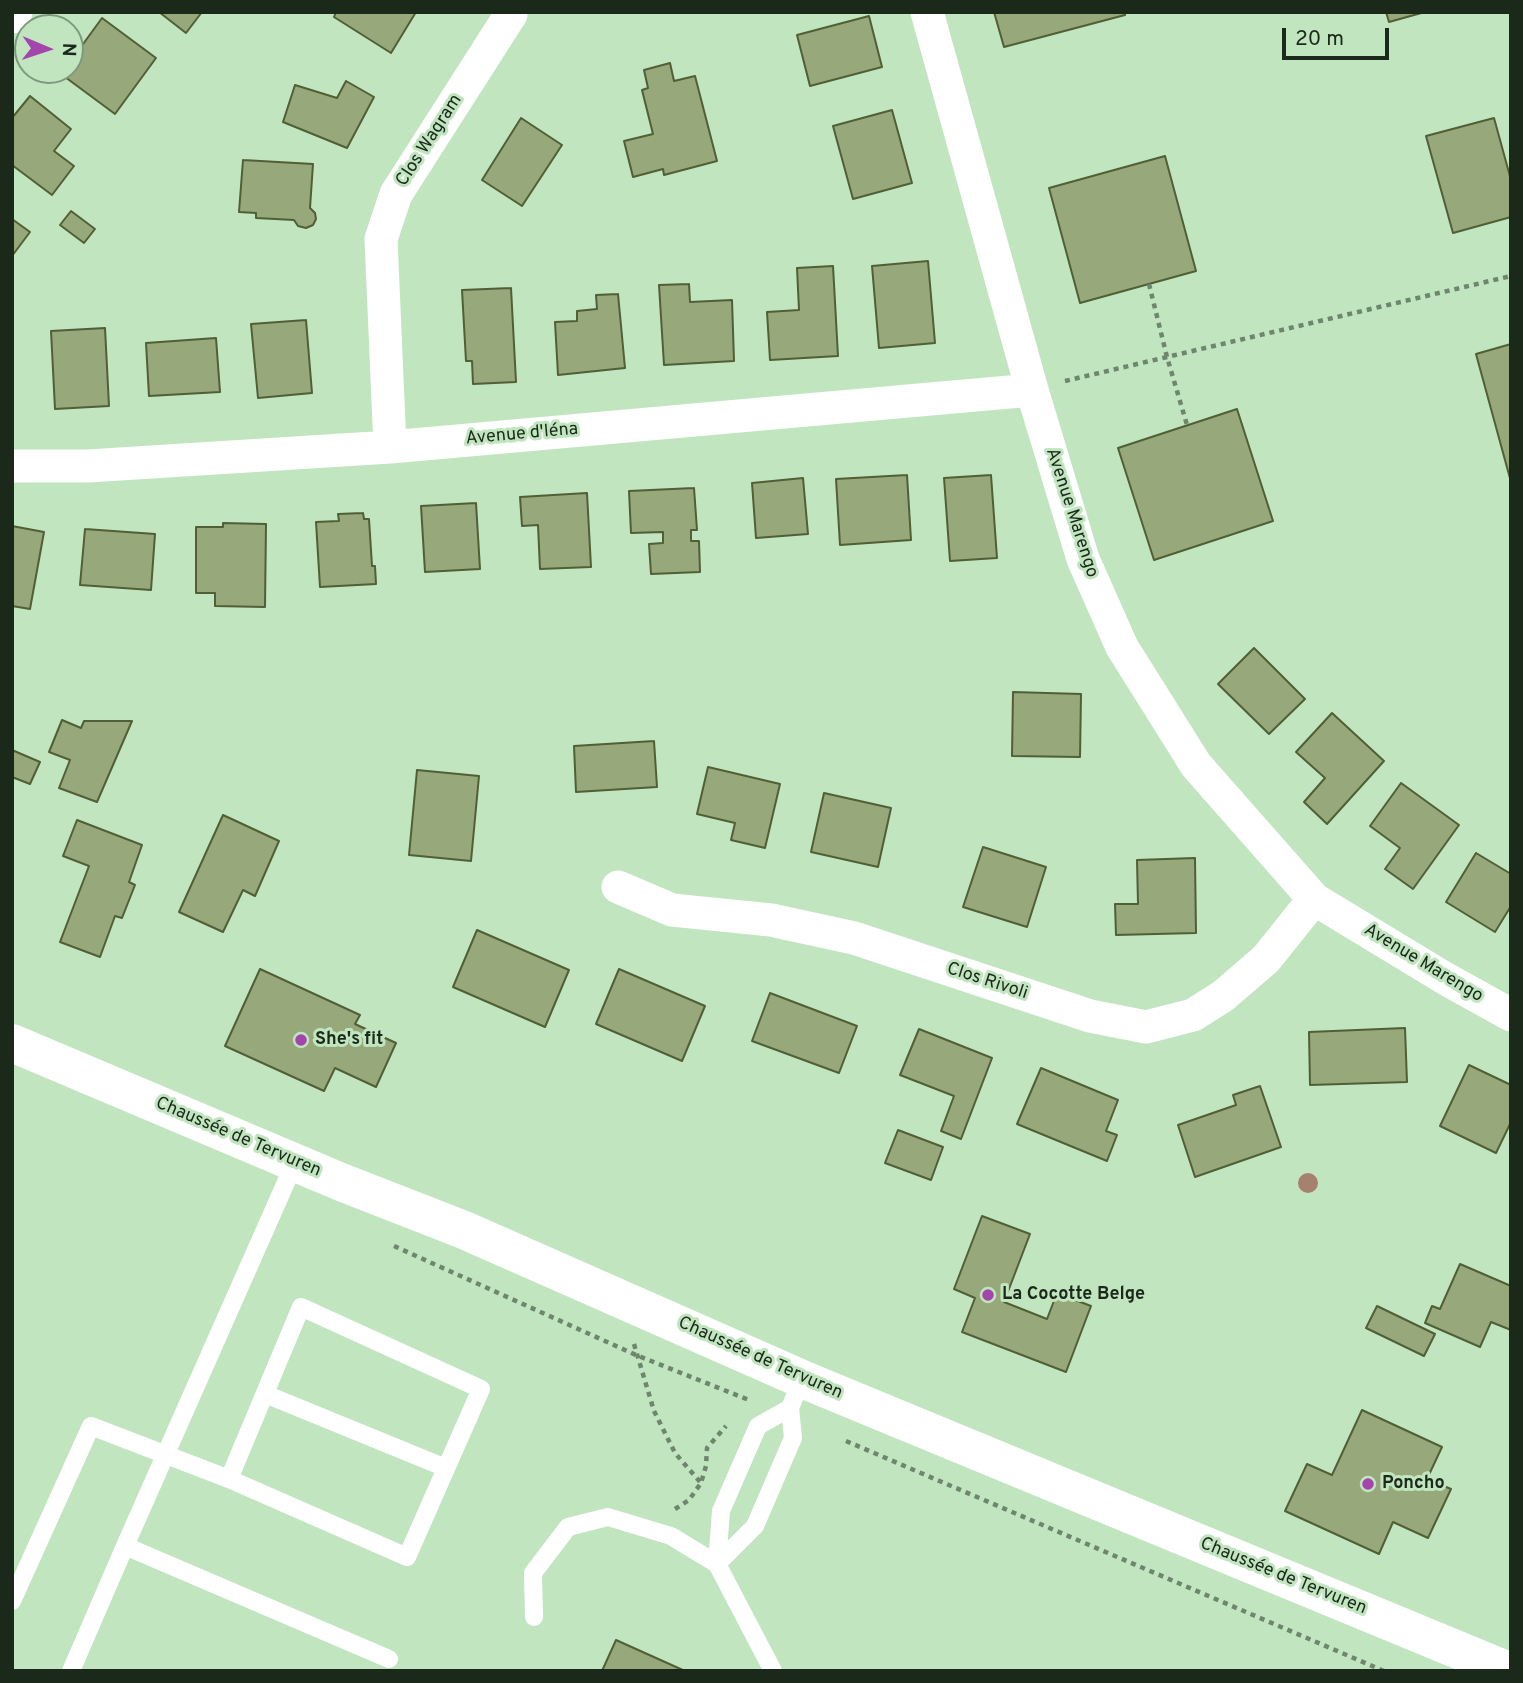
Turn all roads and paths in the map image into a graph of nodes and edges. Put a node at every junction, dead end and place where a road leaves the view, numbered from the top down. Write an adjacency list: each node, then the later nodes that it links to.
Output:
1 (16, 12): 4 (street)
2 (927, 12): 8 (street, Avenue Marengo)
3 (511, 14): 10 (street, Clos Wagram)
4 (12, 17)
5 (1511, 276): 7 (path)
6 (1149, 284): 7 (path)
7 (1167, 356): 8 (path); 9 (path)
8 (1032, 390): 10 (street, Avenue d'Iéna); 13 (street, Avenue Marengo)
9 (1187, 425)
10 (390, 447): 11 (street, Avenue d'Iéna)
11 (12, 466)
12 (618, 887): 13 (street, Clos Rivoli)
13 (1314, 899): 14 (street, Avenue Marengo)
14 (1511, 1015)
15 (12, 1043): 16 (street, Chaussée de Tervuren)
16 (295, 1162): 18 (street, Chaussée de Tervuren); 26 (lane)
17 (384, 1241): 19 (path)
18 (625, 1299): 19 (path); 20 (street, Chaussée de Tervuren)
19 (636, 1355): 22 (path); 29 (path)
20 (789, 1384): 22 (path); 22 (path); 32 (lane); 32 (lane); 39 (street, Chaussée de Tervuren)
21 (265, 1394): 27 (lane); 27 (lane); 28 (lane)
22 (747, 1400): 23 (path)
23 (739, 1410)
24 (731, 1420): 29 (path)
25 (844, 1439): 38 (path)
26 (164, 1454): 28 (lane); 31 (lane); 33 (lane)
27 (446, 1468): 28 (lane)
28 (229, 1479)
29 (701, 1483): 30 (path)
30 (656, 1531): 32 (lane); 34 (lane)
31 (125, 1546): 35 (lane); 36 (lane)
32 (717, 1564): 37 (lane)
33 (12, 1601)
34 (534, 1617)
35 (389, 1659)
36 (71, 1671)
37 (773, 1671)
38 (1384, 1671)
39 (1509, 1671)

